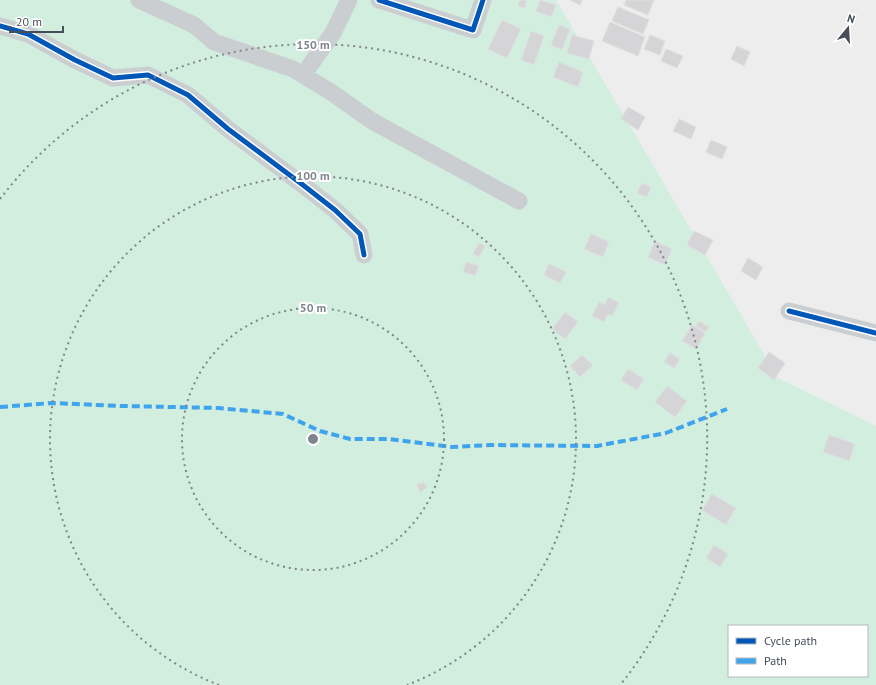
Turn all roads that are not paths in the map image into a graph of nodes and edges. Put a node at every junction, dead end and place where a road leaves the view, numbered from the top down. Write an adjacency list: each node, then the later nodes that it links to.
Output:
1 (139, 0): 6 (street)
2 (349, 0): 6 (street)
3 (379, 0): 4 (street)
4 (483, 0)
5 (0, 26): 8 (street)
6 (303, 75): 7 (street)
7 (519, 201)
8 (364, 256)
9 (788, 312): 10 (street)
10 (876, 334)

